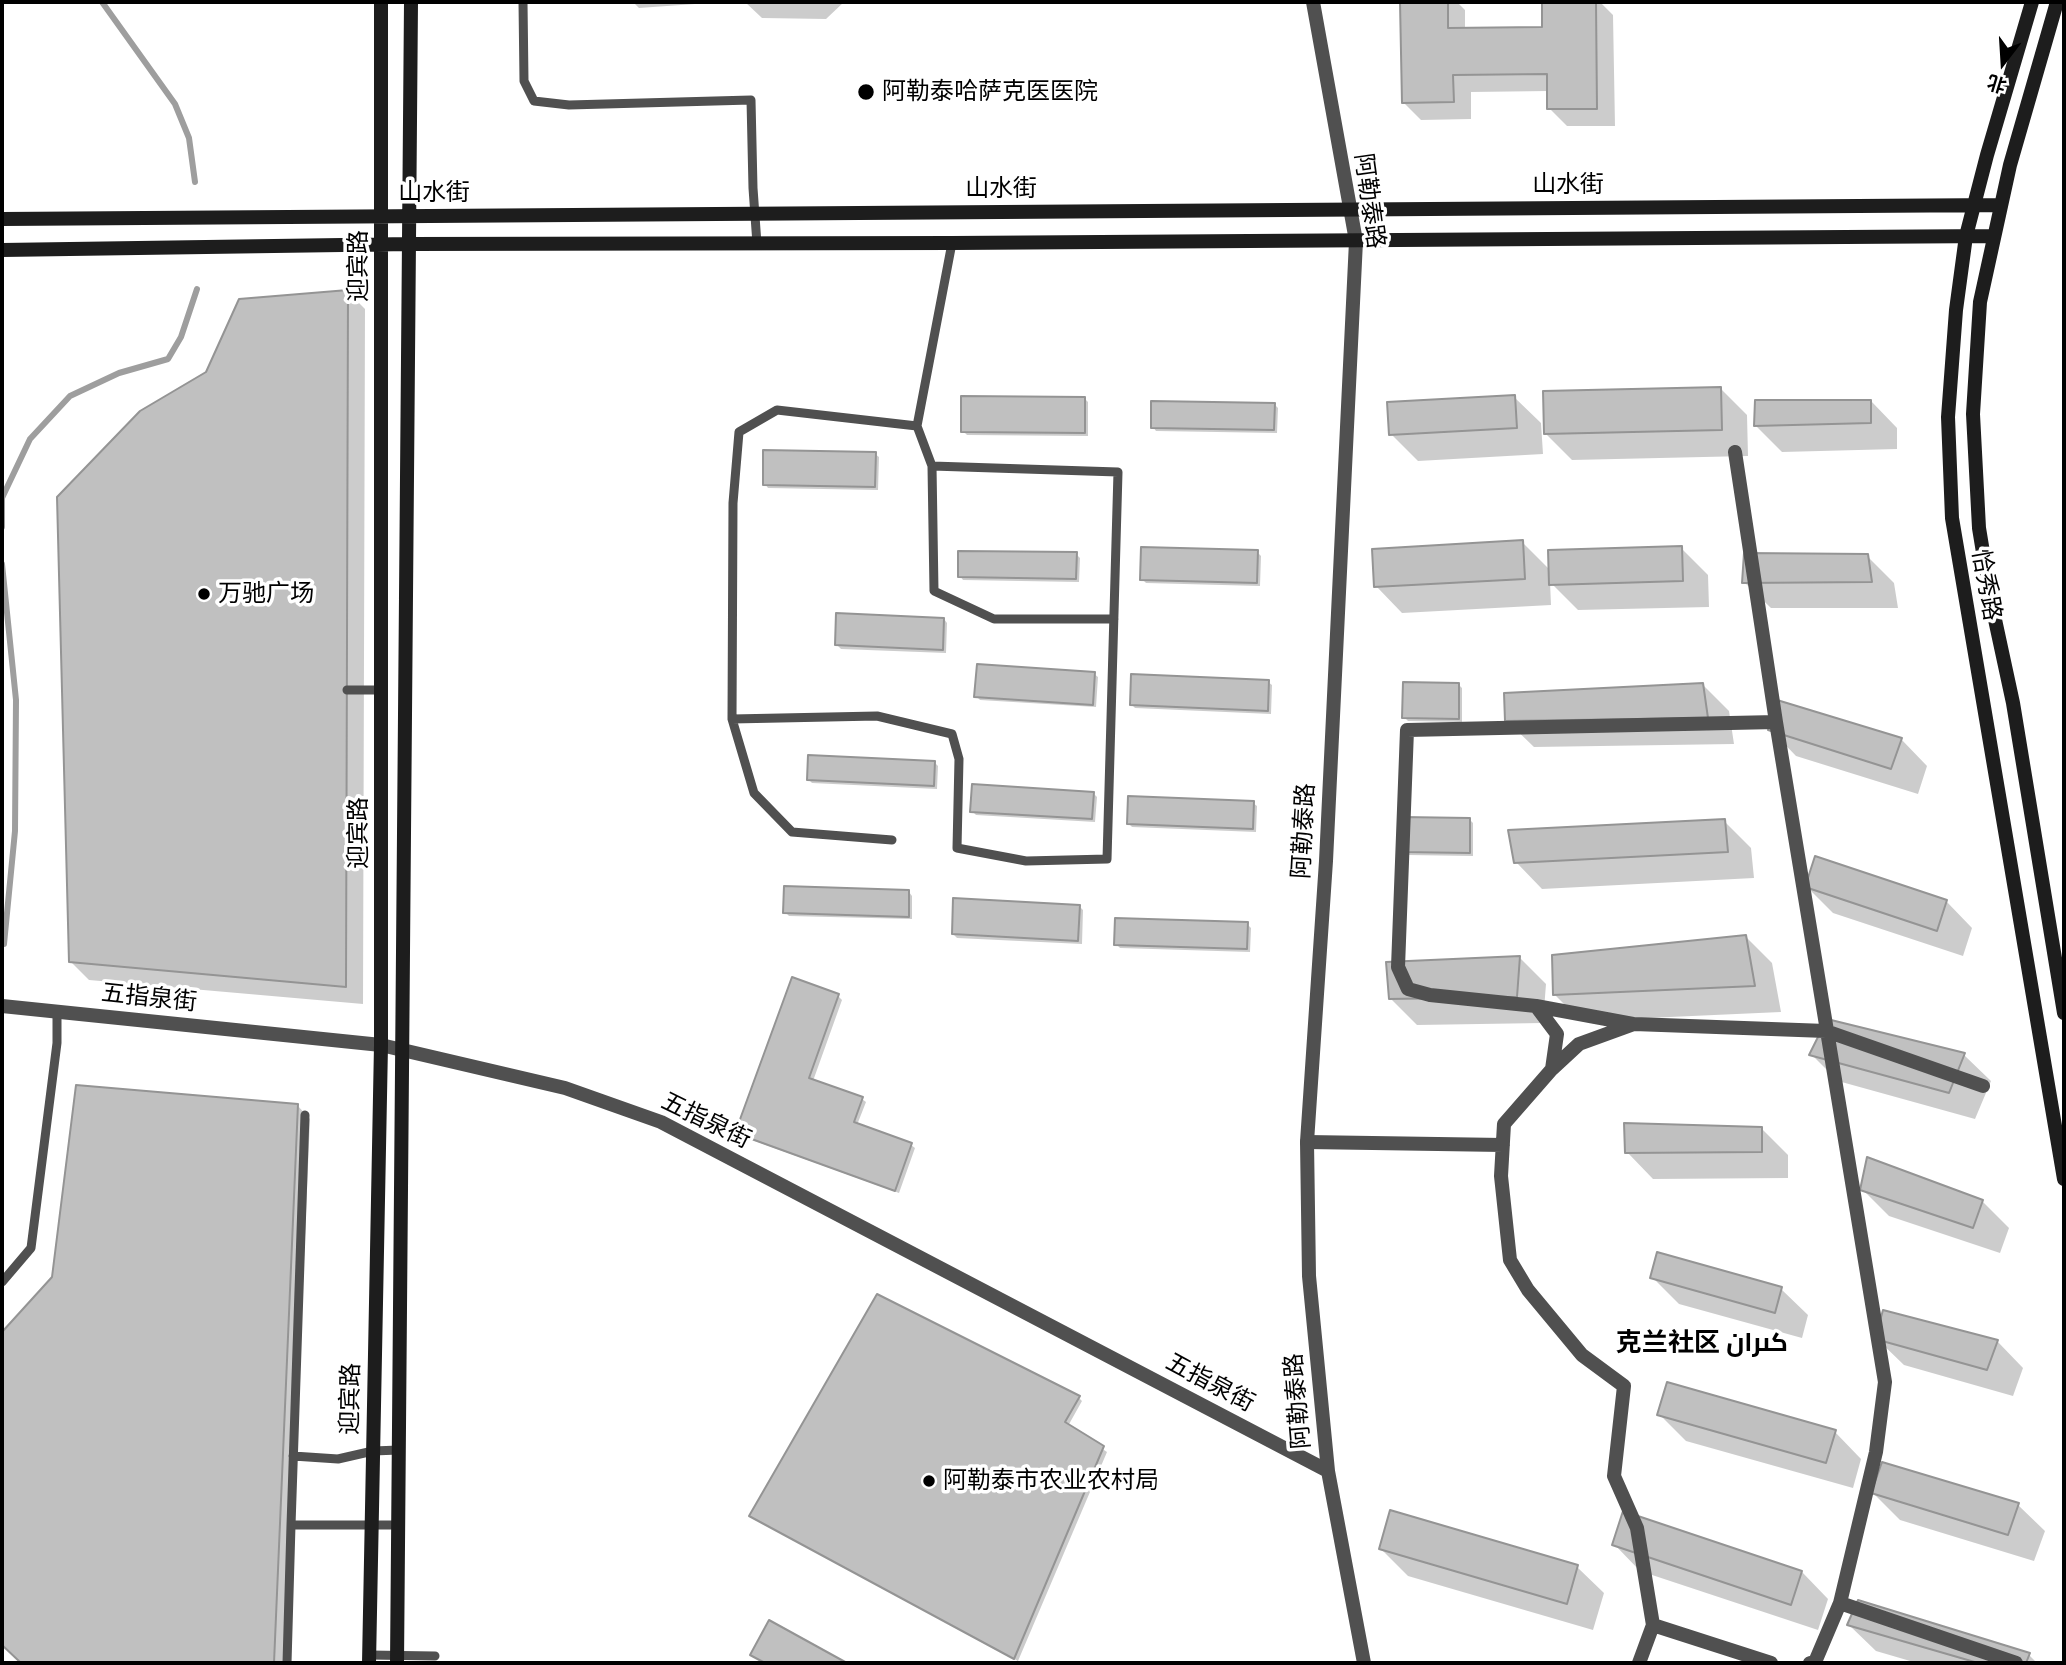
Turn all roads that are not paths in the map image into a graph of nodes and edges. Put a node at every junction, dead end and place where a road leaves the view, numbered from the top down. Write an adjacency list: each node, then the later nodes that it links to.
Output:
1 (381, 2): 11 (main road, 迎宾路)
2 (411, 2): 12 (main road, 迎宾路)
3 (523, 2): 10 (lane)
4 (1312, 2): 9 (street, 阿勒泰路)
5 (2032, 2): 8 (main road, 恰秀路)
6 (2057, 2): 7 (main road, 恰秀路)
7 (2001, 205): 8 (main road, 山水街); 15 (main road, 恰秀路)
8 (1974, 206): 9 (main road, 山水街); 14 (main road, 恰秀路)
9 (1350, 210): 10 (main road, 山水街); 16 (street, 阿勒泰路)
10 (754, 213): 12 (main road, 山水街); 20 (lane)
11 (382, 216): 12 (main road, 山水街); 13 (main road, 山水街); 18 (main road, 迎宾路)
12 (411, 216): 19 (main road, 迎宾路)
13 (2, 219)
14 (1966, 236): 15 (main road, 山水街); 16 (main road, 山水街); 44 (main road, 恰秀路)
15 (1994, 236): 34 (main road, 恰秀路)
16 (1356, 241): 17 (main road, 山水街); 42 (street, 阿勒泰路)
17 (952, 243): 20 (main road, 山水街); 22 (lane)
18 (382, 244): 19 (main road, 山水街); 21 (main road, 山水街); 27 (main road, 迎宾路)
19 (410, 244): 20 (main road, 山水街); 38 (main road, 迎宾路)
20 (757, 244)
21 (2, 250)
22 (917, 426): 24 (lane); 28 (lane)
23 (1735, 452): 29 (street)
24 (932, 466): 25 (lane); 25 (lane)
25 (1114, 620): 28 (lane)
26 (347, 690): 27 (lane)
27 (382, 690): 37 (main road, 迎宾路)
28 (732, 719): 30 (lane)
29 (1776, 722): 32 (street); 36 (street)
30 (892, 840)
31 (2, 1006): 33 (street, 五指泉街)
32 (1536, 1006): 35 (street); 39 (street)
33 (57, 1012): 37 (street, 五指泉街); 45 (lane)
34 (2064, 1013)
35 (1634, 1024): 36 (street); 39 (street)
36 (1826, 1031): 40 (street); 53 (street)
37 (381, 1045): 38 (street, 五指泉街); 47 (main road, 迎宾路)
38 (403, 1049): 46 (main road, 迎宾路); 49 (street, 五指泉街)
39 (1552, 1069): 43 (street)
40 (1983, 1086)
41 (305, 1115): 48 (lane)
42 (1307, 1142): 43 (street); 49 (street, 阿勒泰路)
43 (1503, 1145): 54 (street)
44 (2064, 1179)
45 (2, 1282)
46 (399, 1450): 47 (lane); 52 (main road, 迎宾路)
47 (373, 1451): 48 (lane); 50 (main road, 迎宾路)
48 (293, 1456): 51 (lane)
49 (1328, 1471): 59 (street, 阿勒泰路)
50 (372, 1524): 51 (lane); 52 (lane); 56 (main road, 迎宾路)
51 (291, 1525): 58 (lane)
52 (398, 1525): 57 (main road, 迎宾路)
53 (1840, 1603): 62 (street); 63 (street)
54 (1653, 1625): 60 (street); 61 (street)
55 (435, 1656): 57 (lane)
56 (369, 1659): 57 (lane)
57 (397, 1659)
58 (287, 1663)
59 (1364, 1663)
60 (1639, 1663)
61 (1770, 1663)
62 (1810, 1663)
63 (2016, 1663)

